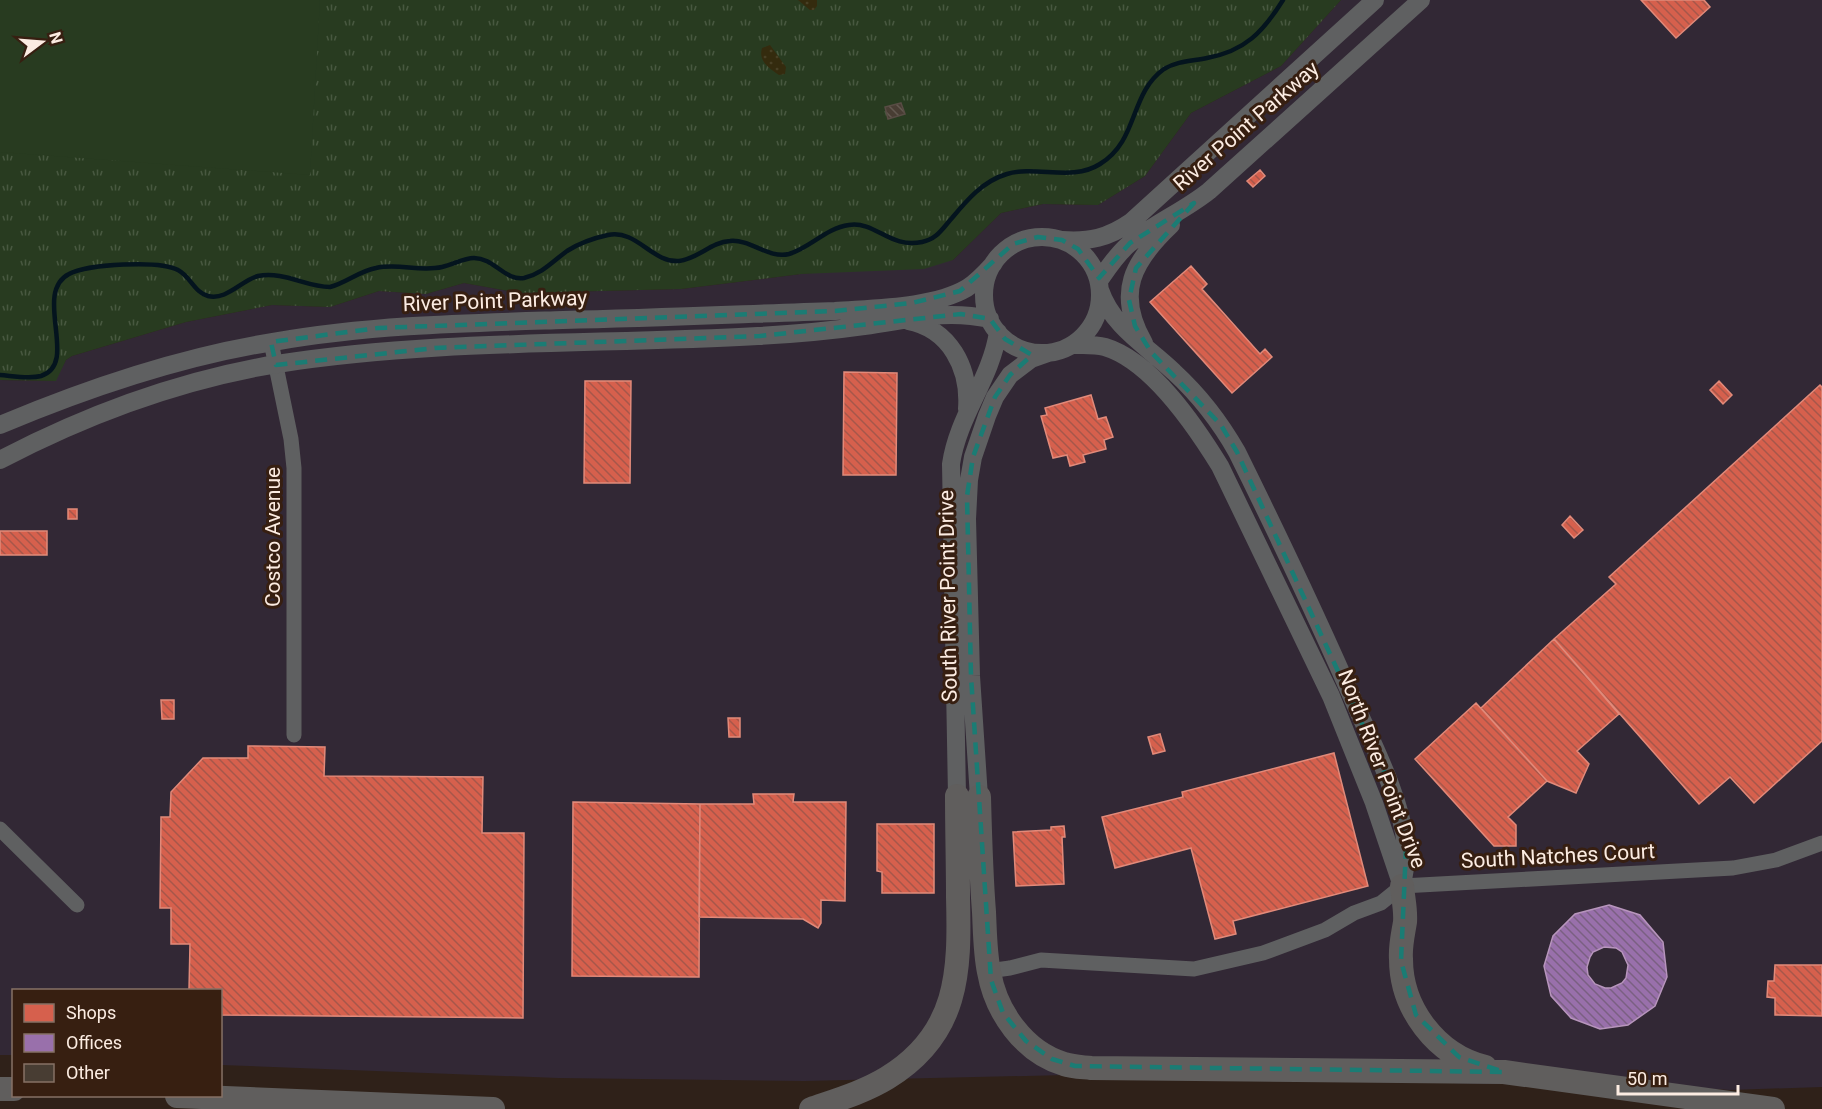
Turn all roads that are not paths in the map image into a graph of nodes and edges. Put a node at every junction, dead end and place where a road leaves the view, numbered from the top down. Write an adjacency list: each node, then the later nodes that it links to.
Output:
1 (1375, 0): 4 (street, River Point Parkway)
2 (1421, 0): 3 (street, River Point Parkway)
3 (1194, 203): 6 (street, River Point Parkway); 11 (street)
4 (1062, 240): 5 (street); 6 (street)
5 (994, 263): 8 (street); 9 (street, River Point Parkway)
6 (1099, 285): 10 (street); 11 (street, North River Point Drive)
7 (900, 320): 8 (street); 13 (street); 14 (street)
8 (994, 325): 12 (street); 14 (street, South River Point Drive)
9 (271, 342): 13 (street, Costco Avenue); 15 (street, River Point Parkway)
10 (1072, 345): 12 (street); 21 (street, North River Point Drive)
11 (1151, 352): 21 (street, North River Point Drive)
12 (1048, 353): 18 (street, South River Point Drive)
13 (276, 365): 16 (street); 17 (street, Costco Avenue)
14 (966, 413): 18 (street, South River Point Drive)
15 (0, 425)
16 (0, 460)
17 (294, 735)
18 (968, 796): 23 (highway); 27 (highway)
19 (0, 829): 22 (street)
20 (1822, 843): 21 (street, South Natches Court)
21 (1402, 886): 23 (street); 24 (highway)
22 (77, 905)
23 (988, 971): 24 (highway)
24 (1504, 1072): 28 (highway)
25 (222, 1097): 26 (highway)
26 (493, 1109)
27 (811, 1109)
28 (1773, 1109)

